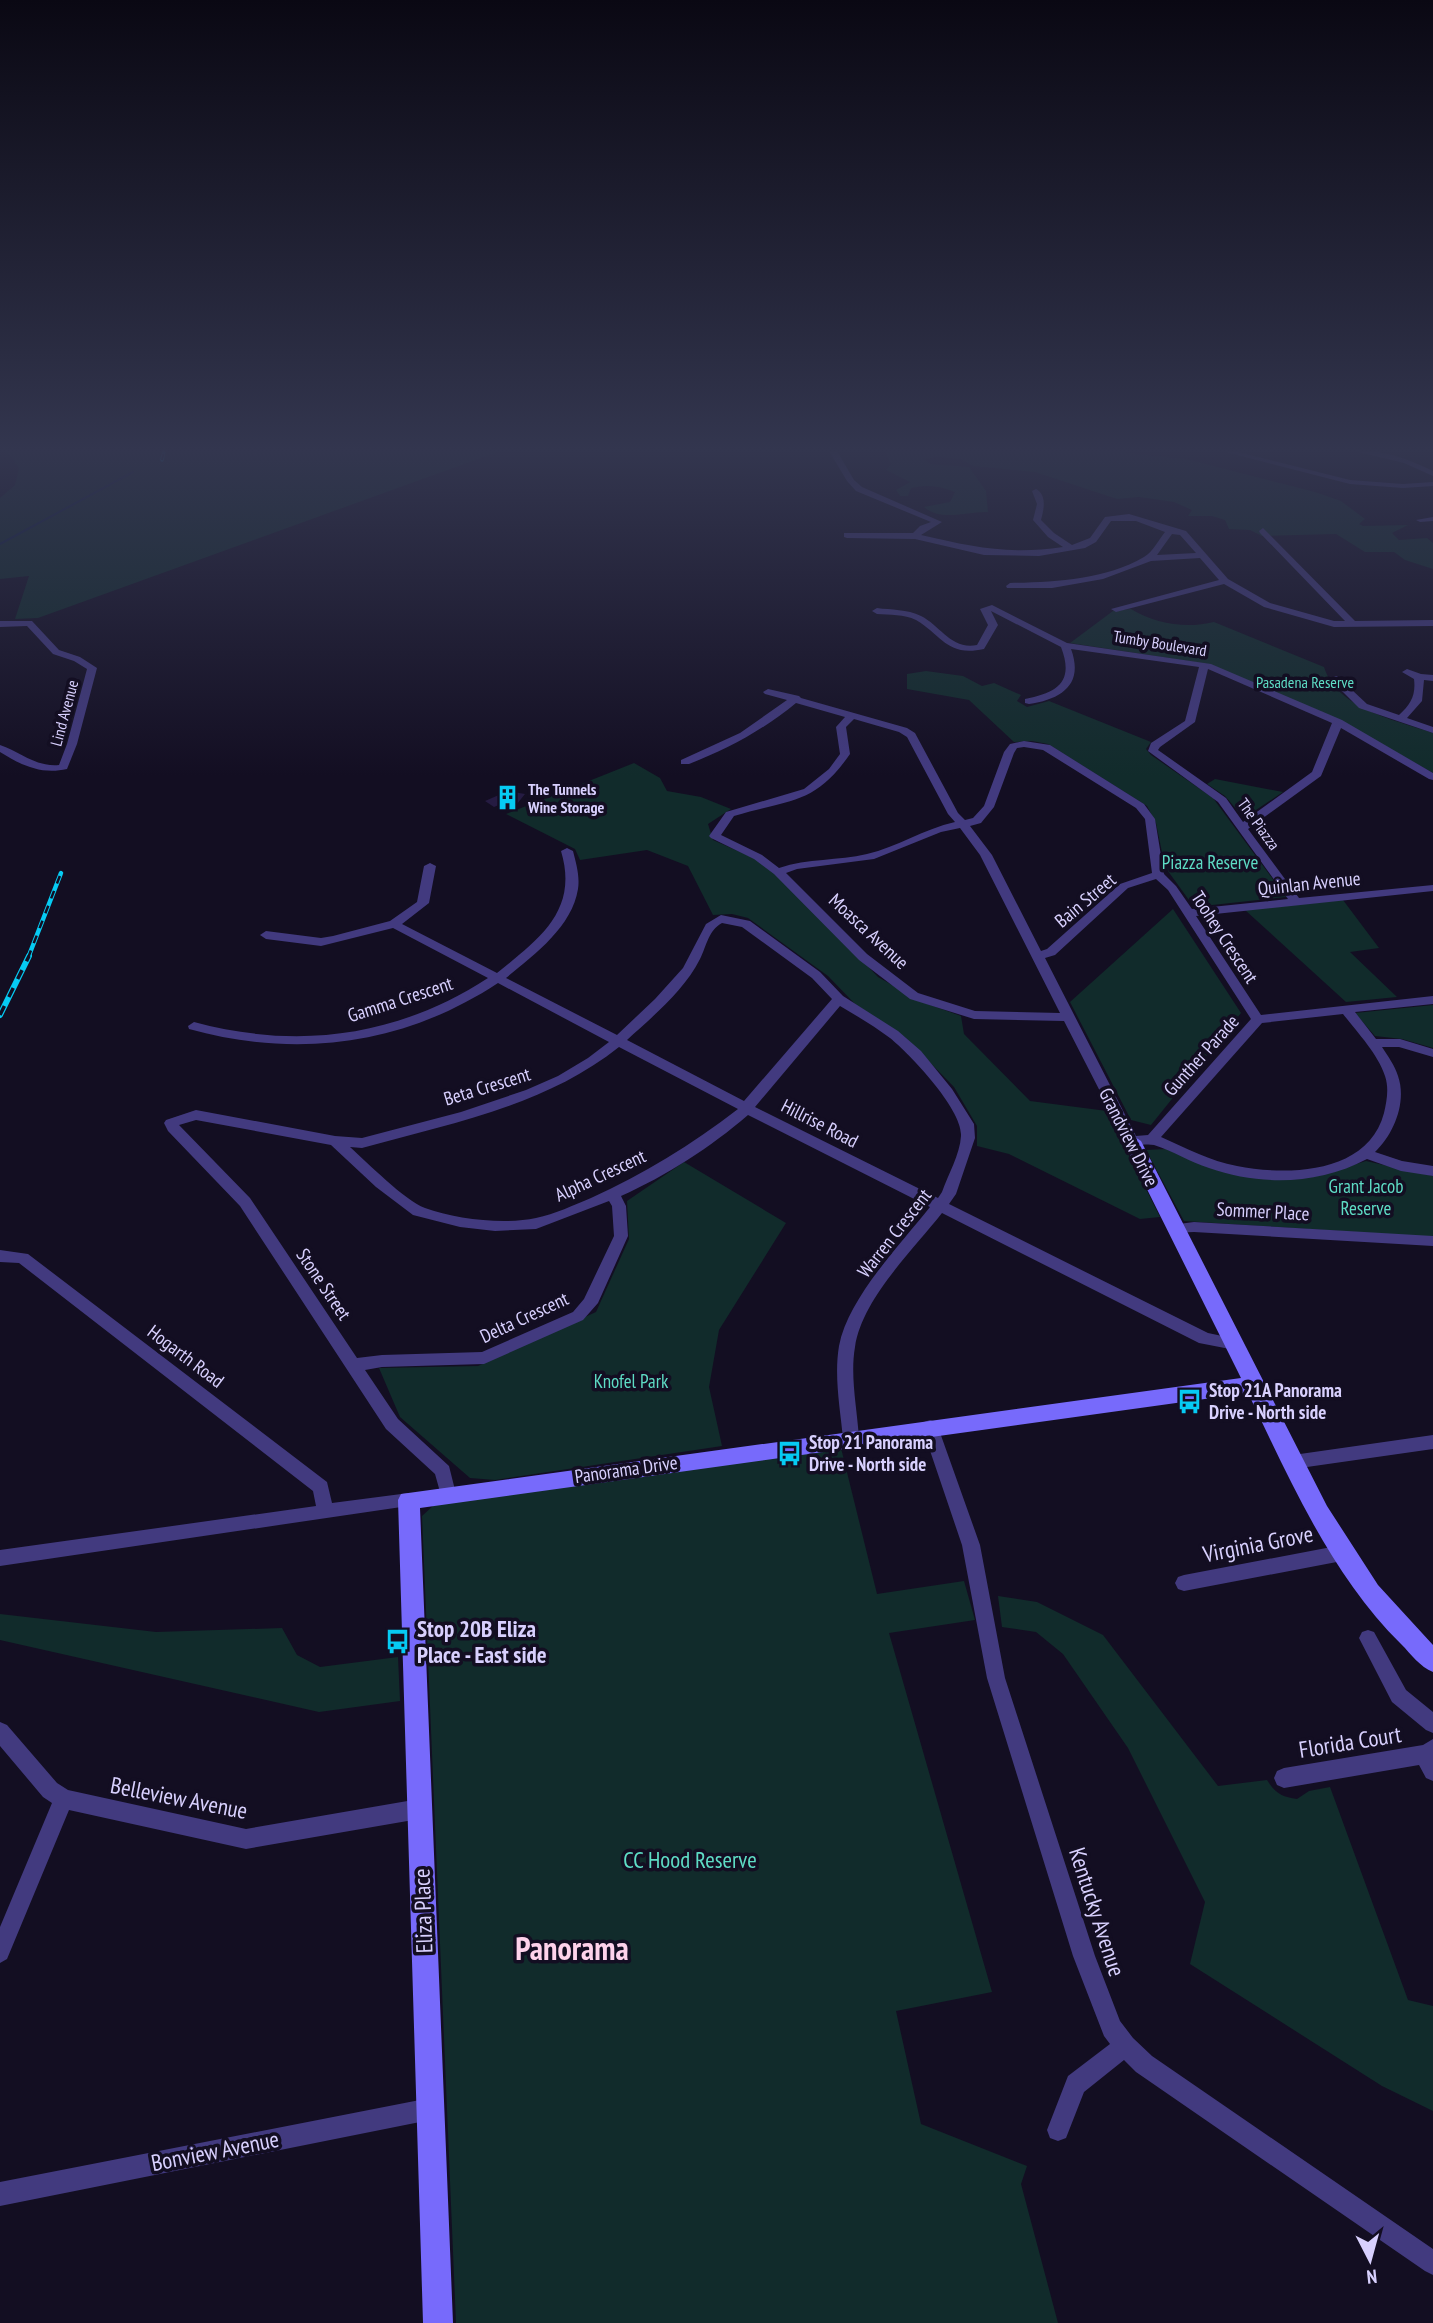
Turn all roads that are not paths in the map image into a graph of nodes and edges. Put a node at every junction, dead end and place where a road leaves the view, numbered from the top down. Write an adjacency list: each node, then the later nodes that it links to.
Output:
1 (1146, 559): 5 (street)
2 (1206, 559): 4 (street)
3 (1290, 559): 10 (street)
4 (1225, 581): 6 (street); 10 (street)
5 (1010, 586)
6 (1115, 609)
7 (877, 611): 11 (street, Tumby Boulevard)
8 (1433, 623): 10 (street)
9 (0, 624): 24 (street, Lind Avenue)
10 (1353, 624)
11 (1065, 645): 12 (street, Tumby Boulevard); 19 (street)
12 (1204, 665): 22 (street, Tumby Boulevard); 28 (street, The Piazza)
13 (1407, 672): 14 (street)
14 (1419, 677): 16 (street); 21 (street)
15 (1334, 678): 21 (street)
16 (1433, 678)
17 (768, 692): 18 (street, Grandview Drive)
18 (796, 698): 20 (street, Grandview Drive); 25 (street)
19 (1029, 701)
20 (852, 715): 27 (street, Grandview Drive); 31 (street, Moasca Avenue)
21 (1400, 719): 23 (street)
22 (1338, 722): 26 (street, Tumby Boulevard); 28 (street)
23 (1433, 730)
24 (0, 748)
25 (685, 762)
26 (1433, 777)
27 (964, 826): 31 (street); 32 (street); 39 (street, Grandview Drive)
28 (1242, 828): 34 (street, The Piazza)
29 (567, 851): 40 (street, Gamma Crescent)
30 (430, 866): 37 (street)
31 (778, 872): 44 (street, Moasca Avenue)
32 (1158, 875): 35 (street, Toohey Crescent); 39 (street, Bain Street)
33 (1431, 891): 34 (street, Quinlan Avenue)
34 (1296, 902): 35 (street, Quinlan Avenue)
35 (1189, 913): 45 (street, Toohey Crescent)
36 (722, 919): 41 (street, Warren Crescent); 47 (street, Beta Crescent)
37 (394, 924): 38 (street); 40 (street, Hillrise Road)
38 (266, 935)
39 (1038, 957): 44 (street, Grandview Drive)
40 (498, 979): 46 (street, Gamma Crescent); 47 (street, Hillrise Road)
41 (839, 999): 50 (street, Alpha Crescent); 58 (street, Warren Crescent)
42 (1433, 1000): 43 (street, Gunther Parade)
43 (1347, 1010): 45 (street, Gunther Parade); 48 (street)
44 (1068, 1017): 54 (street, Grandview Drive)
45 (1258, 1019): 52 (street, Gunther Parade)
46 (194, 1026)
47 (618, 1041): 50 (street, Hillrise Road); 53 (street, Beta Crescent)
48 (1371, 1043): 49 (street); 55 (street)
49 (1433, 1053)
50 (748, 1108): 57 (street, Alpha Crescent); 58 (street, Hillrise Road)
51 (196, 1115): 53 (street, Beta Crescent); 63 (street, Stone Street)
52 (1152, 1139): 54 (street); 55 (street)
53 (335, 1141): 57 (street, Alpha Crescent)
54 (1132, 1141): 59 (street, Grandview Drive)
55 (1367, 1154): 56 (street)
56 (1433, 1171)
57 (612, 1194): 63 (street, Delta Crescent)
58 (941, 1206): 62 (street, Hillrise Road); 66 (street, Warren Crescent)
59 (1176, 1229): 60 (street, Sommer Place); 62 (street, Grandview Drive)
60 (1433, 1241)
61 (0, 1256): 71 (street, Hogarth Road)
62 (1235, 1344): 64 (street, Grandview Drive)
63 (355, 1365): 69 (street, Stone Street)
64 (1253, 1384): 65 (street, Panorama Drive); 68 (street, Grandview Drive)
65 (930, 1427): 66 (street, Panorama Drive); 84 (street, Kentucky Avenue)
66 (851, 1438): 69 (street, Panorama Drive)
67 (1433, 1442): 68 (street)
68 (1293, 1462): 72 (street, Grandview Drive)
69 (448, 1494): 70 (street, Panorama Drive)
70 (409, 1500): 71 (street, Panorama Drive); 82 (street, Eliza Place)
71 (325, 1511): 73 (street, Panorama Drive)
72 (1342, 1553): 74 (street, Virginia Grove); 76 (street, Grandview Drive)
73 (0, 1558)
74 (1184, 1583)
75 (1368, 1638): 77 (street)
76 (1433, 1661)
77 (1433, 1724)
78 (0, 1731): 81 (street, Belleview Avenue)
79 (1430, 1758): 80 (street, Florida Court)
80 (1284, 1778)
81 (64, 1799): 82 (street, Belleview Avenue); 83 (street)
82 (419, 1809): 85 (street, Eliza Place)
83 (0, 1952)
84 (1125, 2046): 86 (street); 88 (street, Kentucky Avenue)
85 (430, 2109): 87 (street, Bonview Avenue); 89 (street, Eliza Place)
86 (1058, 2130)
87 (0, 2194)
88 (1433, 2263)
89 (438, 2323)

